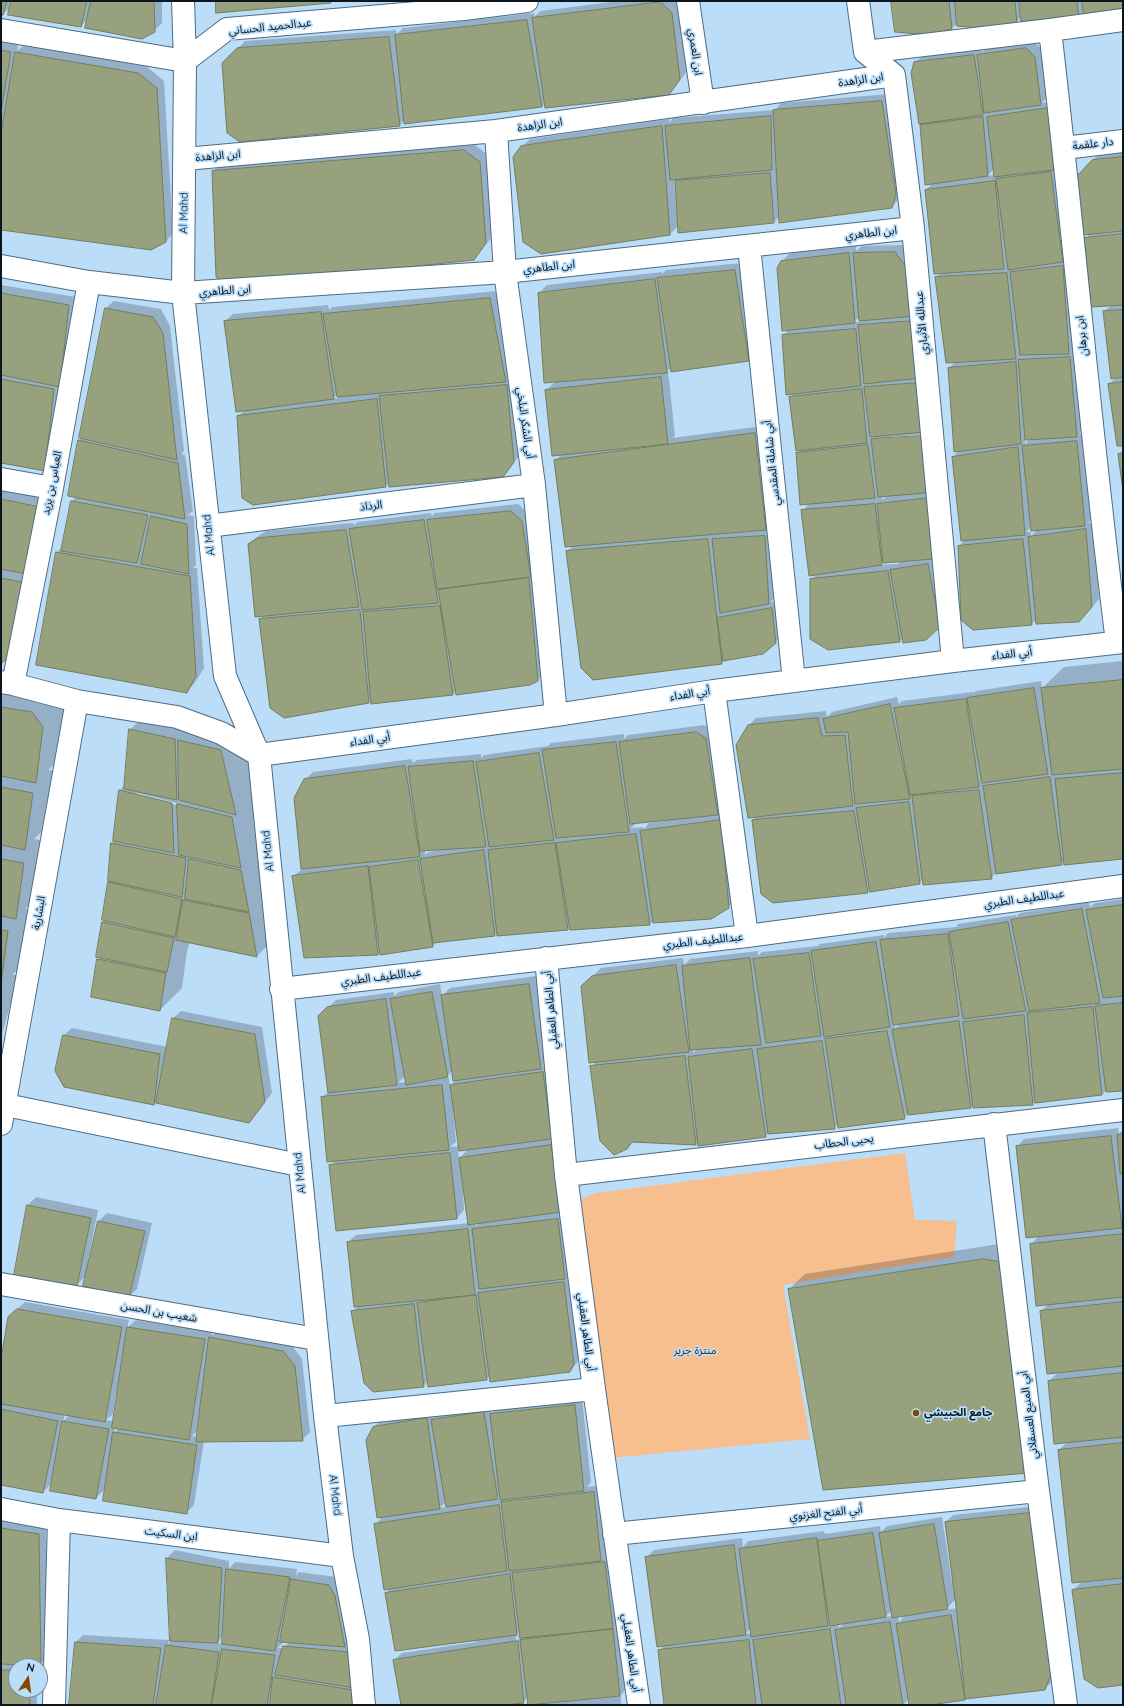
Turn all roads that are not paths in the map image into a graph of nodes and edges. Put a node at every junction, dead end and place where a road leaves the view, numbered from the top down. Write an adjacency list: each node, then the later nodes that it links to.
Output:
1 (183, 1): 10 (street, Al Mahd)
2 (527, 1): 5 (street, عبدالحميد الحساني)
3 (688, 1): 12 (street, ابن العمري)
4 (858, 1): 9 (street)
5 (464, 5): 10 (street, عبدالحميد الحساني)
6 (1123, 20): 8 (street)
7 (1, 30): 10 (street)
8 (1050, 30): 9 (street); 15 (street, ابن برهان)
9 (865, 52): 11 (street)
10 (185, 61): 16 (street, Al Mahd)
11 (894, 75): 12 (street, ابن الزاهدة); 17 (street, عبدالله الأنباري)
12 (703, 103): 13 (street, ابن الزاهدة)
13 (496, 131): 16 (street, ابن الزاهدة); 20 (street, أبي الشكر البلخي)
14 (1123, 141): 15 (street, دار علقمة)
15 (1064, 148): 27 (street, ابن برهان)
16 (185, 159): 22 (street, Al Mahd)
17 (913, 228): 18 (street, ابن الطاهري); 28 (street, عبدالله الأنباري)
18 (749, 246): 20 (street, ابن الطاهري); 29 (street, أبي شاملة المقدسي)
19 (1, 266): 21 (street)
20 (505, 272): 22 (street, ابن الطاهري); 24 (street, أبي الشكر البلخي)
21 (89, 282): 22 (street); 25 (street, العباس بن يزيد)
22 (183, 293): 26 (street, Al Mahd)
23 (1, 479): 25 (street)
24 (534, 485): 26 (street, الرذاذ); 33 (street, أبي الشكر البلخي)
25 (52, 488): 30 (street, العباس بن يزيد)
26 (208, 526): 34 (street, Al Mahd)
27 (1120, 642): 28 (street, أبي الفداء)
28 (953, 661): 29 (street, أبي الفداء)
29 (794, 681): 31 (street, أبي الفداء)
30 (7, 683): 32 (street)
31 (714, 691): 33 (street, أبي الفداء); 36 (street)
32 (77, 701): 34 (street); 40 (street, البشارية)
33 (556, 715): 34 (street, أبي الفداء)
34 (258, 755): 38 (street, Al Mahd)
35 (1123, 886): 36 (street, عبداللطيف الطبري)
36 (747, 936): 37 (street, عبداللطيف الطبري)
37 (546, 958): 38 (street, عبداللطيف الطبري); 43 (street, أبي الطاهر العقيلي)
38 (281, 989): 42 (street, Al Mahd)
39 (1123, 1110): 41 (street, يحيى الحطاب)
40 (2, 1111): 42 (street)
41 (994, 1124): 43 (street, يحيى الحطاب); 48 (street, أبي المنيع العسقلاني)
42 (299, 1165): 45 (street, Al Mahd)
43 (566, 1175): 46 (street, أبي الطاهر العقيلي)
44 (1, 1284): 45 (street, شعيب بن الحسن)
45 (316, 1339): 47 (street, Al Mahd)
46 (594, 1389): 47 (street); 51 (street, أبي الطاهر العقيلي)
47 (324, 1416): 52 (street, Al Mahd)
48 (1038, 1491): 51 (street, أبي الفتح الغزنوي); 56 (street, أبي المنيع العسقلاني)
49 (1, 1509): 50 (street, ابن السكيت)
50 (59, 1520): 52 (street, ابن السكيت); 53 (street)
51 (614, 1534): 55 (street, أبي الطاهر العقيلي)
52 (342, 1556): 54 (street, Al Mahd)
53 (54, 1705)
54 (364, 1705)
55 (639, 1705)
56 (1066, 1705)

